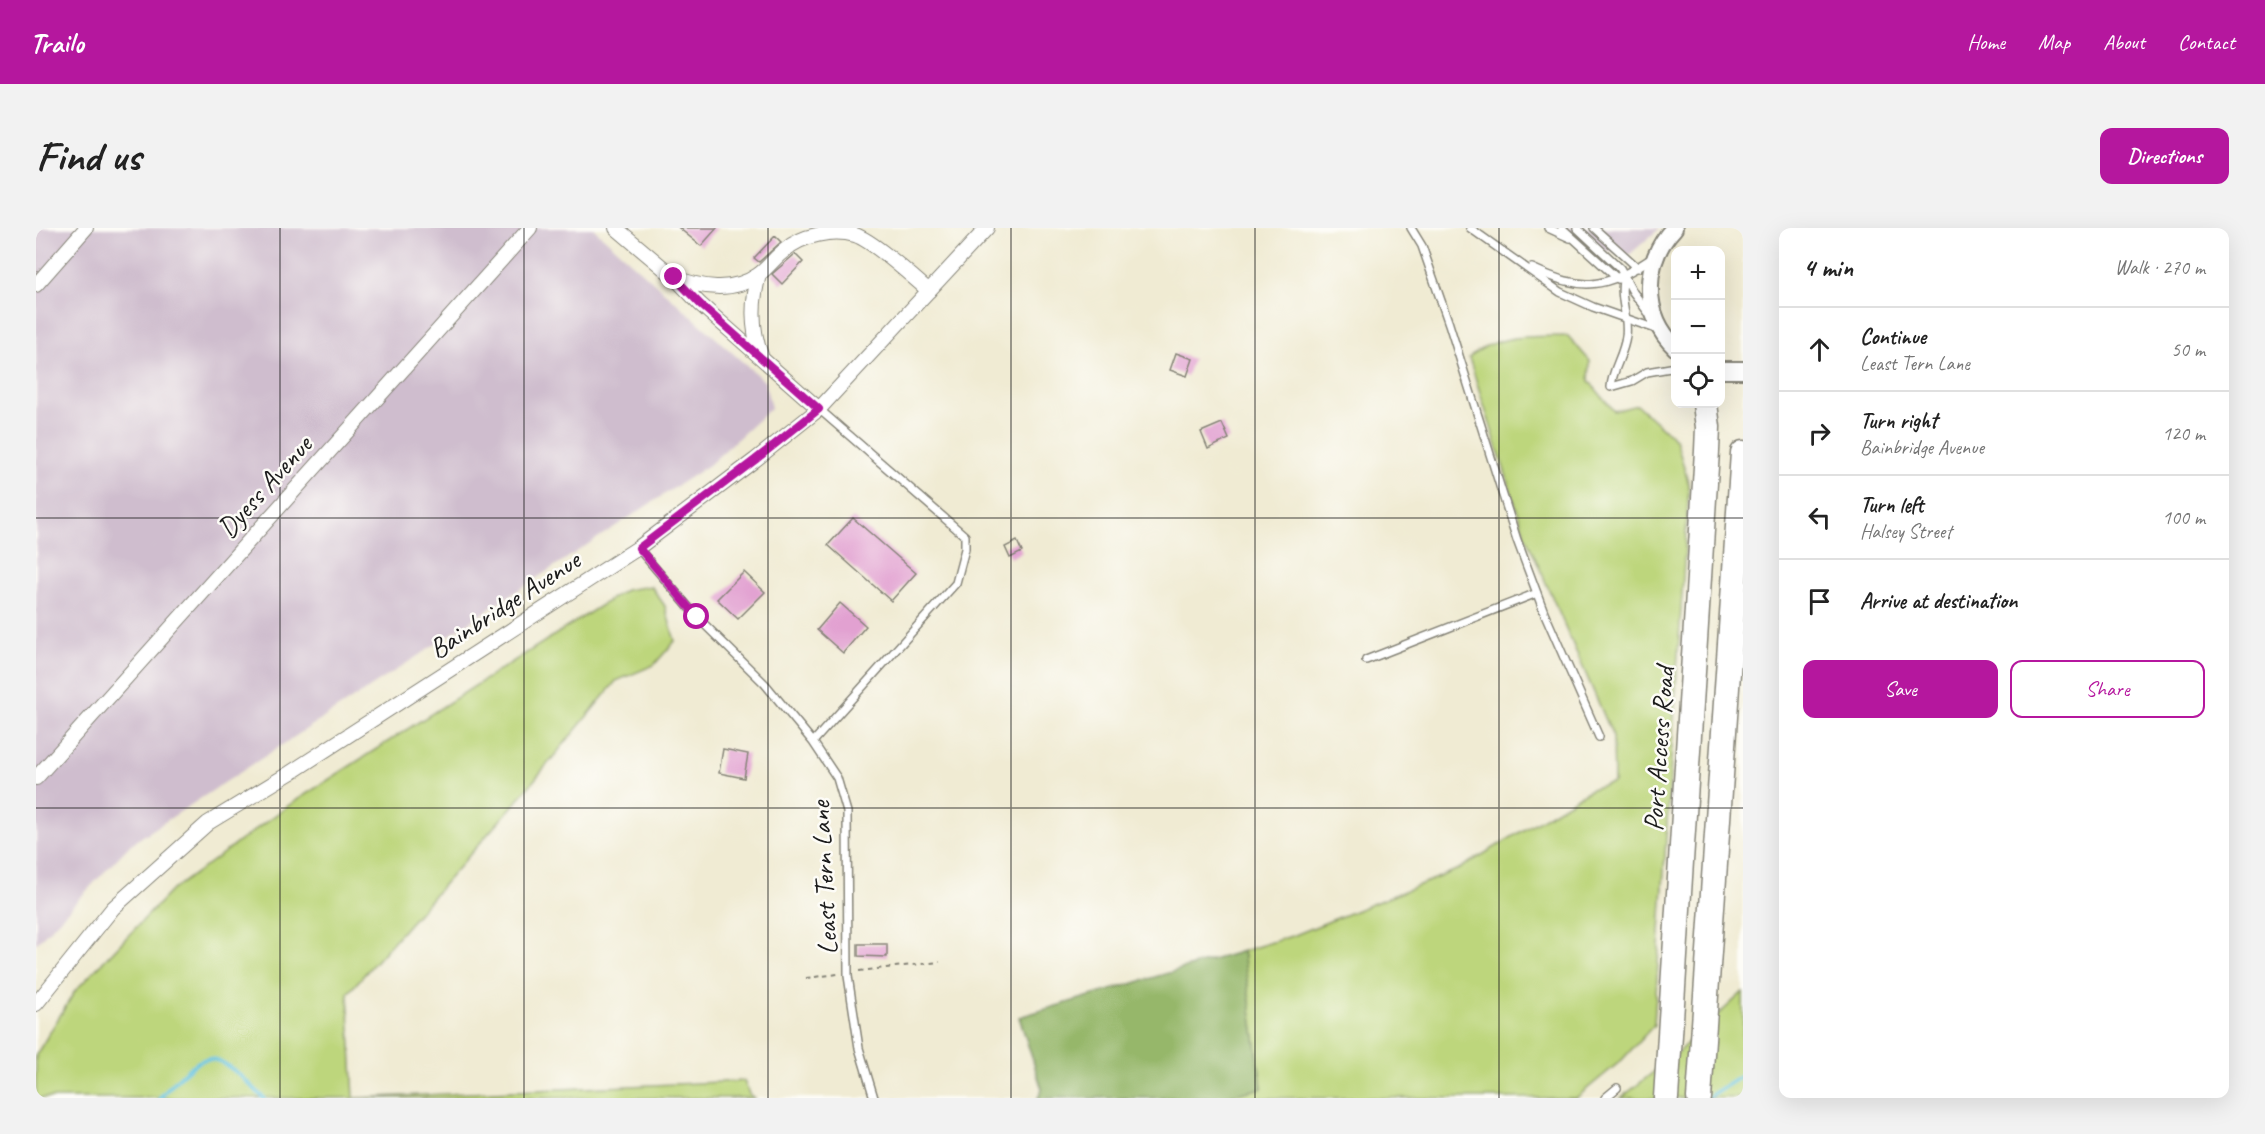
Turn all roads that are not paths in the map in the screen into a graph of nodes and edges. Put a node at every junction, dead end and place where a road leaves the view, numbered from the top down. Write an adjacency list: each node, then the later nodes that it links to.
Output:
1 (86, 228): 19 (street)
2 (530, 228): 37 (street, Dyess Avenue)
3 (616, 228): 17 (street)
4 (987, 228): 20 (street, Bainbridge Avenue)
5 (1411, 228): 33 (lane)
6 (1470, 228): 13 (lane)
7 (1548, 228): 12 (lane)
8 (1562, 228): 12 (lane)
9 (1577, 228): 15 (lane)
10 (1594, 228): 14 (lane)
11 (1674, 228): 14 (street)
12 (1575, 239): 18 (lane)
13 (1521, 263): 18 (lane); 22 (lane)
14 (1648, 264): 15 (lane); 23 (street)
15 (1625, 274): 18 (lane); 21 (lane)
16 (759, 275): 17 (street); 20 (street); 25 (street)
17 (674, 277): 25 (street)
18 (1619, 280): 21 (lane); 22 (lane)
19 (36, 285)
20 (929, 291): 30 (street, Bainbridge Avenue)
21 (1633, 292): 23 (lane)
22 (1626, 317): 23 (lane); 26 (lane)
23 (1660, 328): 24 (street)
24 (1671, 342)
25 (762, 357): 30 (street)
26 (1671, 368)
27 (1725, 370): 28 (street)
28 (1743, 370)
29 (1706, 408): 42 (highway, Port Access Road)
30 (819, 409): 32 (street, Bainbridge Avenue); 36 (lane)
31 (1742, 462): 43 (highway)
32 (639, 548): 36 (lane, Least Tern Lane); 38 (street, Bainbridge Avenue)
33 (1537, 593): 34 (lane); 35 (lane)
34 (1365, 660)
35 (1599, 737)
36 (813, 742): 40 (lane, Least Tern Lane)
37 (36, 778)
38 (36, 1004)
39 (1617, 1088): 41 (lane)
40 (874, 1098)
41 (1605, 1098)
42 (1666, 1098)
43 (1699, 1098)

